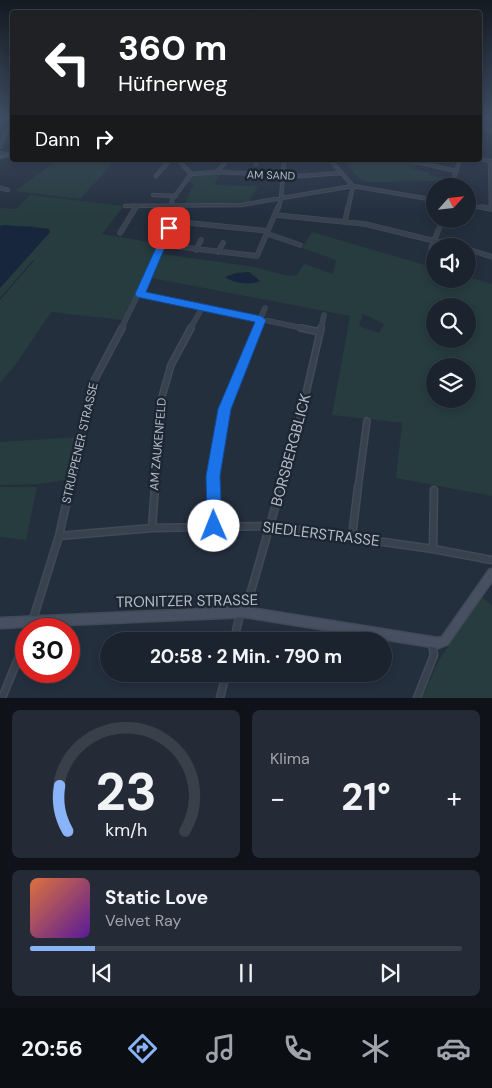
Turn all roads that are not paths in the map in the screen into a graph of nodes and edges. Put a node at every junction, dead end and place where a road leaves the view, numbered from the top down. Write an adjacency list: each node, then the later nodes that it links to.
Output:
1 (0, 153): 2 (street)
2 (10, 154): 3 (street)
3 (0, 157)
4 (491, 161): 30 (street)
5 (168, 162): 16 (street)
6 (180, 162): 13 (street)
7 (225, 162): 14 (street)
8 (284, 162): 17 (street)
9 (332, 162): 15 (street)
10 (417, 162): 12 (street)
11 (459, 162): 12 (street)
12 (456, 171): 18 (street)
13 (190, 172): 14 (street, AM SAND); 23 (street, STRUPPENER STRASSE)
14 (217, 172): 17 (street, AM SAND)
15 (341, 173): 17 (street, AM SAND); 19 (street)
16 (156, 176)
17 (282, 176): 25 (street)
18 (454, 178)
19 (353, 186): 24 (street); 25 (street); 32 (street)
20 (0, 188): 21 (street)
21 (8, 190)
22 (153, 195): 23 (street)
23 (176, 196): 27 (street, STRUPPENER STRASSE)
24 (426, 198)
25 (281, 199): 27 (street); 31 (street)
26 (124, 206): 29 (street)
27 (171, 206): 29 (street); 39 (street, STRUPPENER STRASSE)
28 (476, 206): 30 (street)
29 (136, 207): 34 (street)
30 (491, 209)
31 (276, 215): 32 (street); 35 (street)
32 (345, 221): 36 (street)
33 (190, 223): 35 (street)
34 (120, 233)
35 (268, 233): 40 (street); 42 (street)
36 (426, 239)
37 (201, 240): 41 (street)
38 (223, 243): 42 (street)
39 (163, 245): 41 (street); 45 (street, STRUPPENER STRASSE)
40 (300, 246)
41 (196, 250): 42 (street)
42 (218, 252)
43 (476, 252): 44 (street)
44 (492, 257)
45 (140, 294): 46 (street); 56 (street, STRUPPENER STRASSE)
46 (202, 308): 49 (street); 55 (street, AM ZAUKENFELD)
47 (265, 308): 49 (street)
48 (324, 315): 50 (street, BORSBERGBLICK)
49 (261, 320): 50 (street); 53 (street)
50 (320, 332): 54 (street, BORSBERGBLICK)
51 (367, 421): 57 (street)
52 (434, 490): 58 (street)
53 (214, 526): 54 (street, SIEDLERSTRASSE); 55 (street, SIEDLERSTRASSE)
54 (271, 526): 57 (street, SIEDLERSTRASSE); 61 (street, BORSBERGBLICK)
55 (152, 528): 56 (street, SIEDLERSTRASSE)
56 (59, 536): 62 (street, STRUPPENER STRASSE)
57 (352, 537): 58 (street, SIEDLERSTRASSE)
58 (433, 549): 59 (street, SIEDLERSTRASSE)
59 (492, 560)
60 (492, 573): 67 (street)
61 (243, 612): 63 (street, TRONITZER STRASSE); 66 (street, BORSBERGBLICK); 67 (street, TRONITZER STRASSE)
62 (34, 618)
63 (80, 622)
64 (0, 623): 65 (street, TRONITZER STRASSE)
65 (15, 624)
66 (237, 632)
67 (432, 644): 72 (street)
68 (15, 666): 70 (street)
69 (224, 682): 71 (street)
70 (2, 698)
71 (220, 698)
72 (417, 698)

